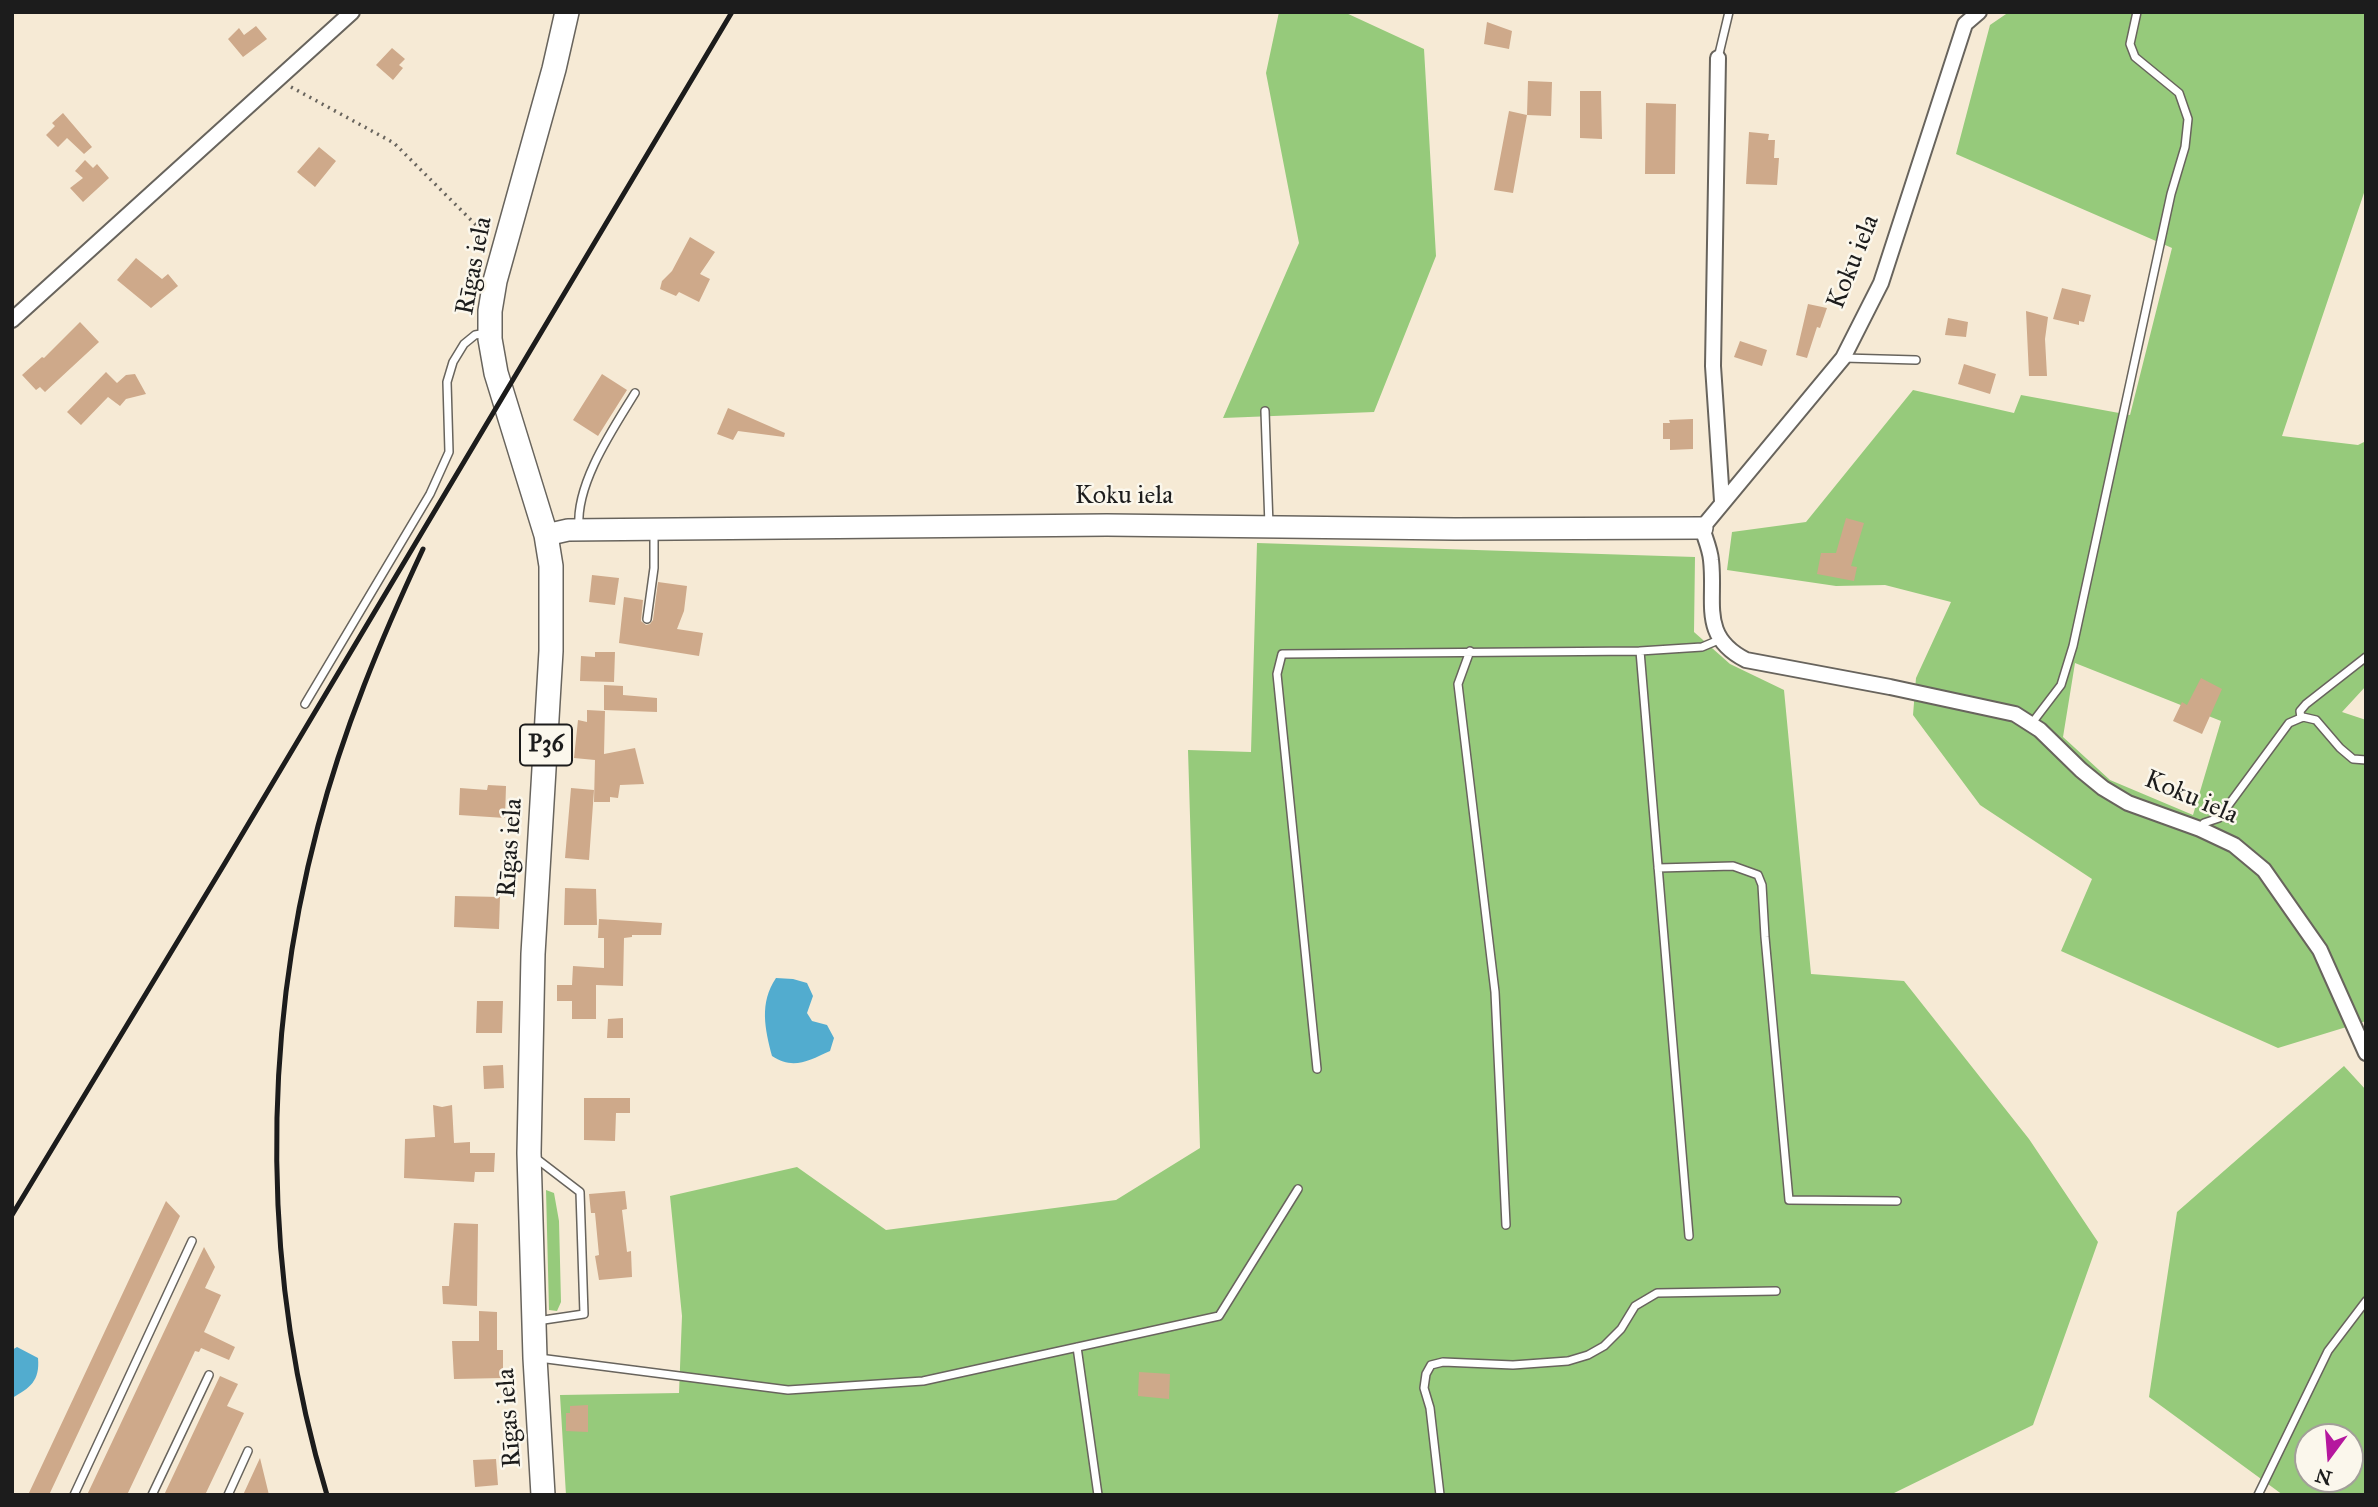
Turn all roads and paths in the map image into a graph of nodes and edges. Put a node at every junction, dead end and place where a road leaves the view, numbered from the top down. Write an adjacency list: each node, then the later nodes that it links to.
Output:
1 (352, 12): 7 (street)
2 (567, 12): 8 (main road, Rīgas iela / P36)
3 (1728, 12): 6 (lane)
4 (1979, 12): 11 (street, Koku iela)
5 (2137, 12): 28 (lane)
6 (1718, 58): 15 (street)
7 (276, 80): 8 (path); 9 (street)
8 (503, 252): 10 (main road, Rīgas iela / P36)
9 (12, 320)
10 (490, 332): 20 (main road, Rīgas iela / P36); 26 (lane)
11 (1843, 358): 12 (lane); 15 (street, Koku iela)
12 (1916, 360)
13 (635, 393): 19 (lane)
14 (1265, 411): 16 (lane)
15 (1722, 501): 17 (street, Koku iela)
16 (1269, 527): 17 (street, Koku iela); 18 (street, Koku iela)
17 (1702, 528): 22 (street)
18 (654, 529): 19 (street, Koku iela); 21 (lane)
19 (580, 530): 20 (street, Koku iela)
20 (546, 535): 34 (main road, Rīgas iela / P36)
21 (647, 619)
22 (1721, 639): 24 (lane); 28 (street, Koku iela)
23 (1470, 651): 24 (lane); 33 (lane); 37 (lane)
24 (1640, 651): 31 (lane)
25 (2366, 657): 27 (lane)
26 (305, 704)
27 (2301, 718): 29 (lane); 30 (lane)
28 (2032, 723): 30 (street, Koku iela)
29 (2366, 760)
30 (2200, 829): 32 (street, Koku iela)
31 (1658, 867): 36 (lane); 38 (lane)
32 (2366, 1053)
33 (1317, 1069)
34 (530, 1153): 42 (main road, Rīgas iela / P36); 42 (lane)
35 (1298, 1189): 43 (lane)
36 (1897, 1201)
37 (1506, 1225)
38 (1689, 1236)
39 (192, 1241): 47 (lane)
40 (1776, 1291): 52 (lane)
41 (2366, 1301): 53 (lane)
42 (533, 1322): 44 (main road, Rīgas iela / P36)
43 (1077, 1347): 44 (lane); 51 (lane)
44 (535, 1358): 50 (main road, Rīgas iela / P36)
45 (209, 1376): 48 (lane)
46 (248, 1451): 49 (lane)
47 (74, 1495)
48 (152, 1495)
49 (228, 1495)
50 (543, 1495)
51 (1098, 1495)
52 (1440, 1495)
53 (2258, 1495)

